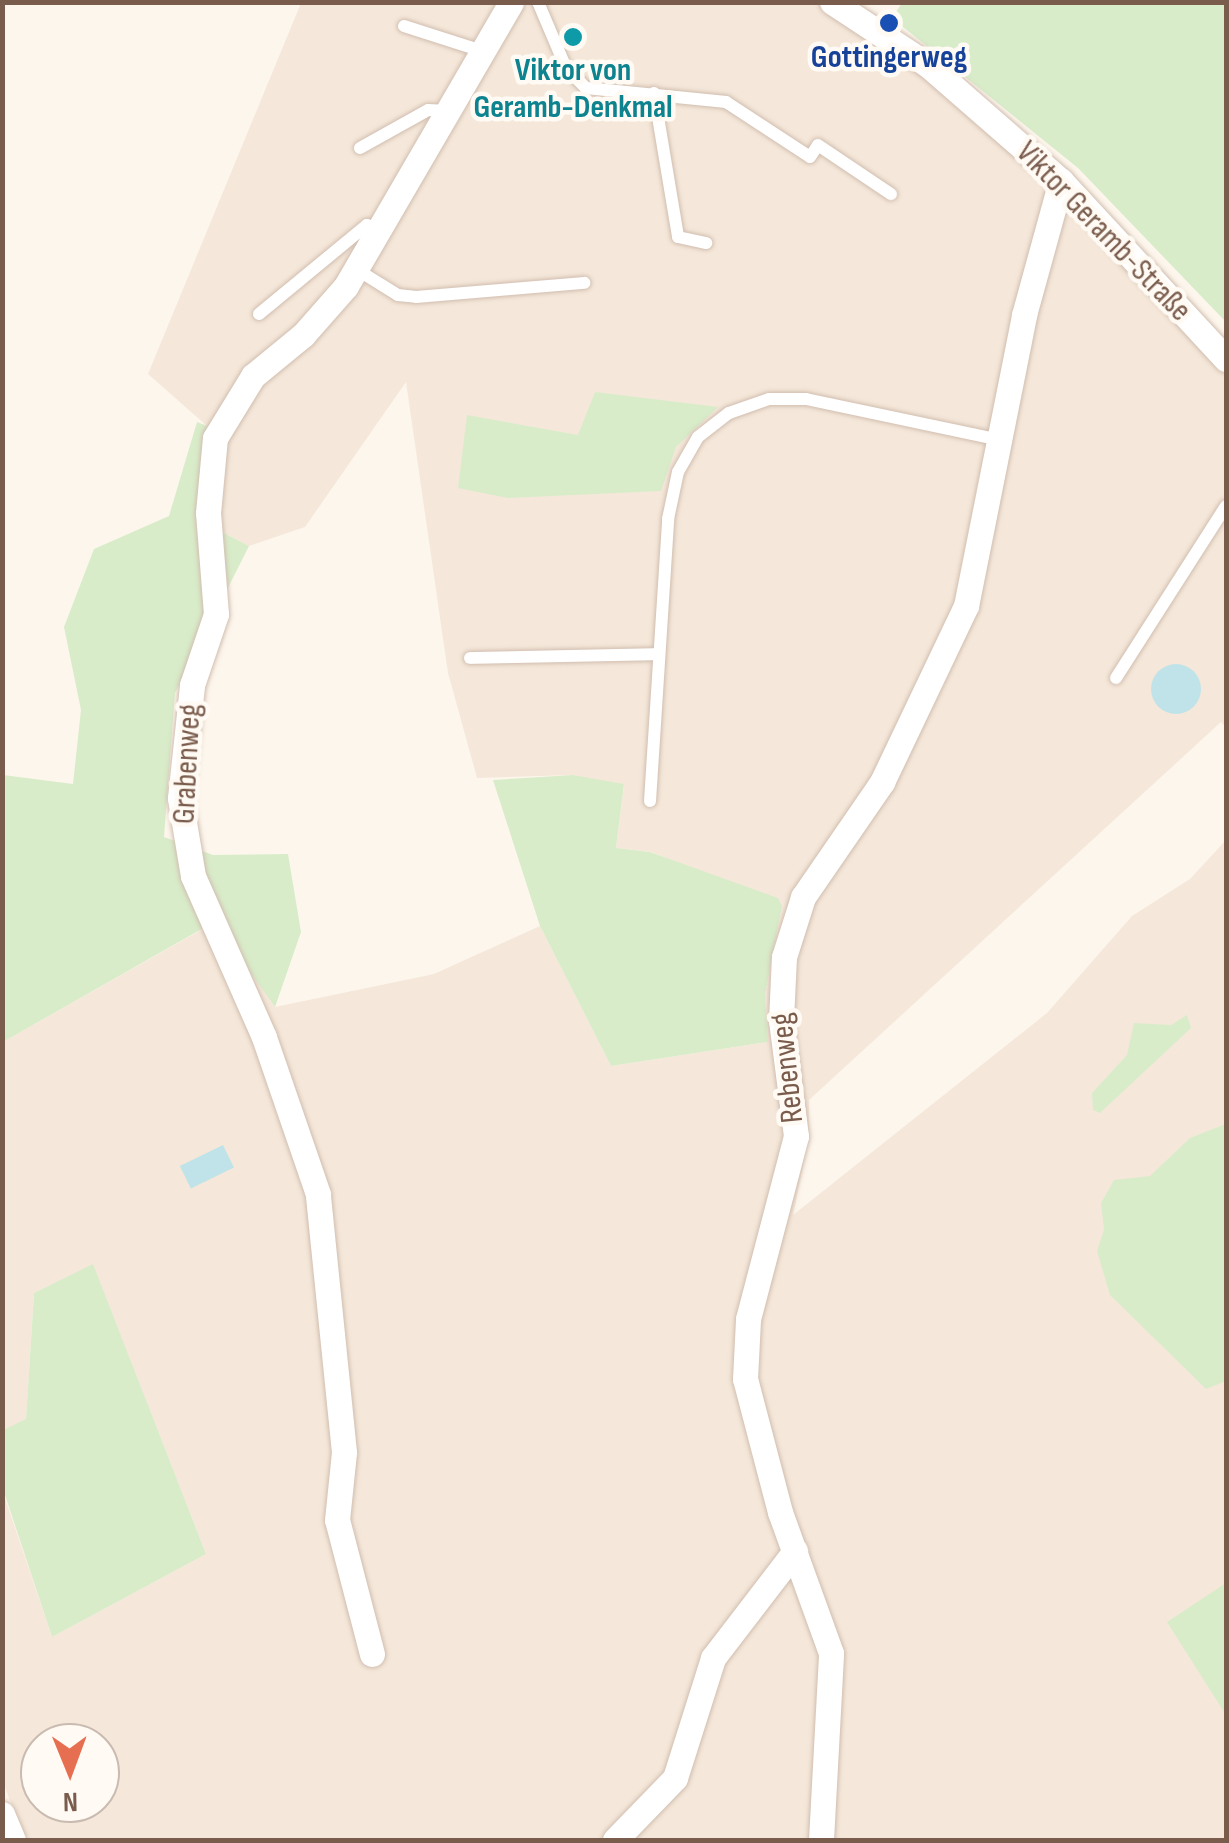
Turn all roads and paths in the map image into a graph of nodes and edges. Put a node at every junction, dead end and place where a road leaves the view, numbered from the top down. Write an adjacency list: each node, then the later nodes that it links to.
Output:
1 (510, 2): 5 (street, Grabenweg)
2 (538, 2): 6 (lane)
3 (832, 2): 9 (street, Viktor Geramb-Straße)
4 (404, 26): 5 (lane)
5 (483, 51): 7 (street, Grabenweg)
6 (654, 93): 10 (lane); 12 (lane)
7 (448, 111): 8 (lane); 11 (street, Grabenweg)
8 (360, 148)
9 (1061, 180): 16 (street, Viktor Geramb-Straße); 17 (street, Rebenweg)
10 (891, 194)
11 (380, 231): 13 (street, Grabenweg); 15 (lane)
12 (706, 244)
13 (356, 270): 14 (lane); 24 (street, Grabenweg)
14 (584, 283)
15 (259, 314)
16 (1226, 359)
17 (1000, 440): 19 (lane); 23 (street, Rebenweg)
18 (1226, 506): 21 (lane)
19 (659, 654): 20 (lane); 22 (lane)
20 (470, 658)
21 (1116, 678)
22 (650, 801)
23 (795, 1551): 27 (street); 28 (street, Rebenweg)
24 (372, 1654)
25 (2, 1814): 26 (street)
26 (12, 1840)
27 (615, 1840)
28 (821, 1840)

